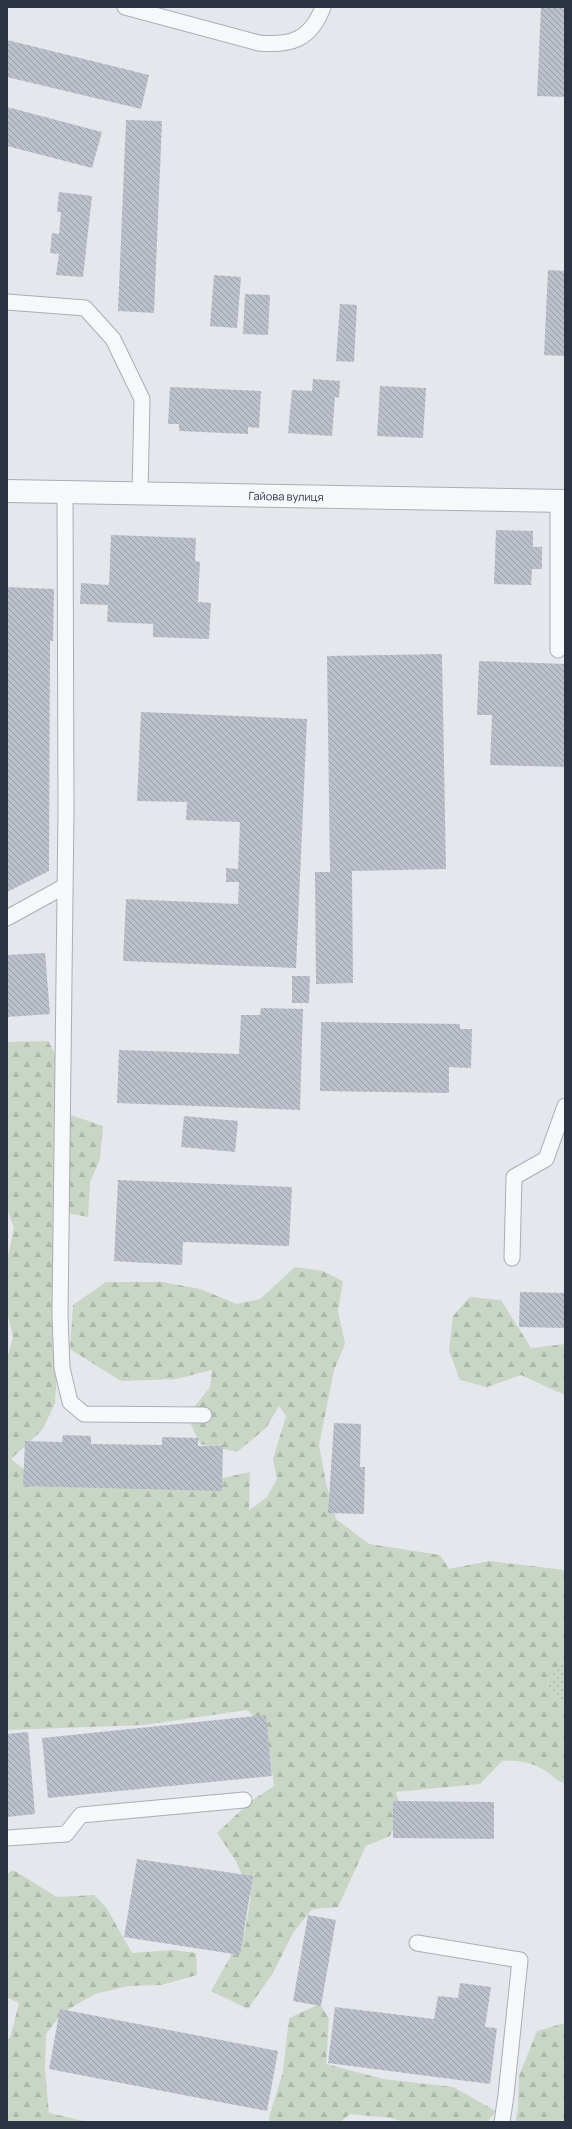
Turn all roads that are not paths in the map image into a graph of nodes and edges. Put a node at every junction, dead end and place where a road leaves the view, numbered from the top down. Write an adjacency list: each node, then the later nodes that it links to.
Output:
1 (126, 7): 2 (lane)
2 (323, 7)
3 (7, 302): 6 (lane)
4 (7, 491): 5 (street, Гайова вулиця)
5 (65, 492): 6 (street, Гайова вулиця); 9 (lane)
6 (140, 493): 7 (street, Гайова вулиця)
7 (562, 501): 8 (lane)
8 (558, 650)
9 (64, 886): 10 (lane); 13 (lane)
10 (7, 918)
11 (565, 1106): 12 (lane)
12 (512, 1258)
13 (204, 1415)
14 (244, 1800): 15 (lane)
15 (7, 1838)
16 (417, 1943): 17 (lane)
17 (502, 2122)

